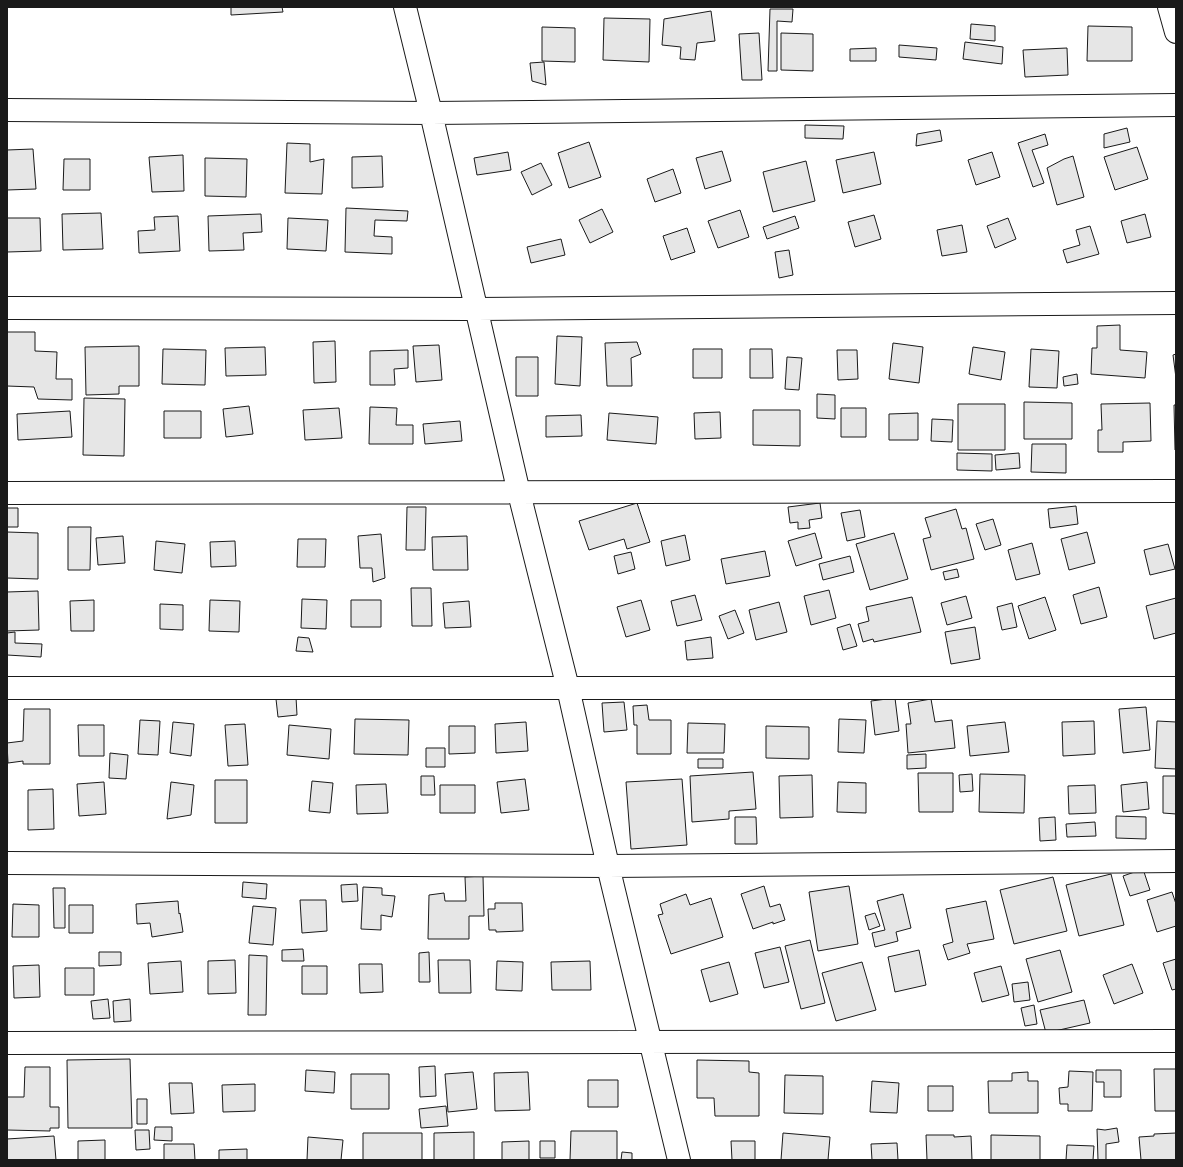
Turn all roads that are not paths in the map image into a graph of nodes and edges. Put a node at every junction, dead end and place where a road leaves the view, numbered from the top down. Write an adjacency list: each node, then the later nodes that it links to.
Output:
1 (405, 7): 6 (street)
2 (1169, 7): 3 (street)
3 (1176, 32)
4 (1176, 105): 6 (street)
5 (7, 110): 6 (street)
6 (431, 113): 9 (street)
7 (1176, 303): 9 (street)
8 (7, 308): 9 (street)
9 (476, 309): 11 (street)
10 (1176, 491): 11 (street)
11 (519, 492): 12 (street); 14 (street)
12 (7, 493)
13 (7, 688): 14 (street)
14 (568, 688): 15 (street); 18 (street)
15 (1176, 688)
16 (1176, 860): 18 (street)
17 (7, 863): 18 (street)
18 (608, 866): 19 (street)
19 (650, 1041): 20 (street); 21 (street); 22 (street)
20 (1176, 1041)
21 (7, 1043)
22 (679, 1160)

